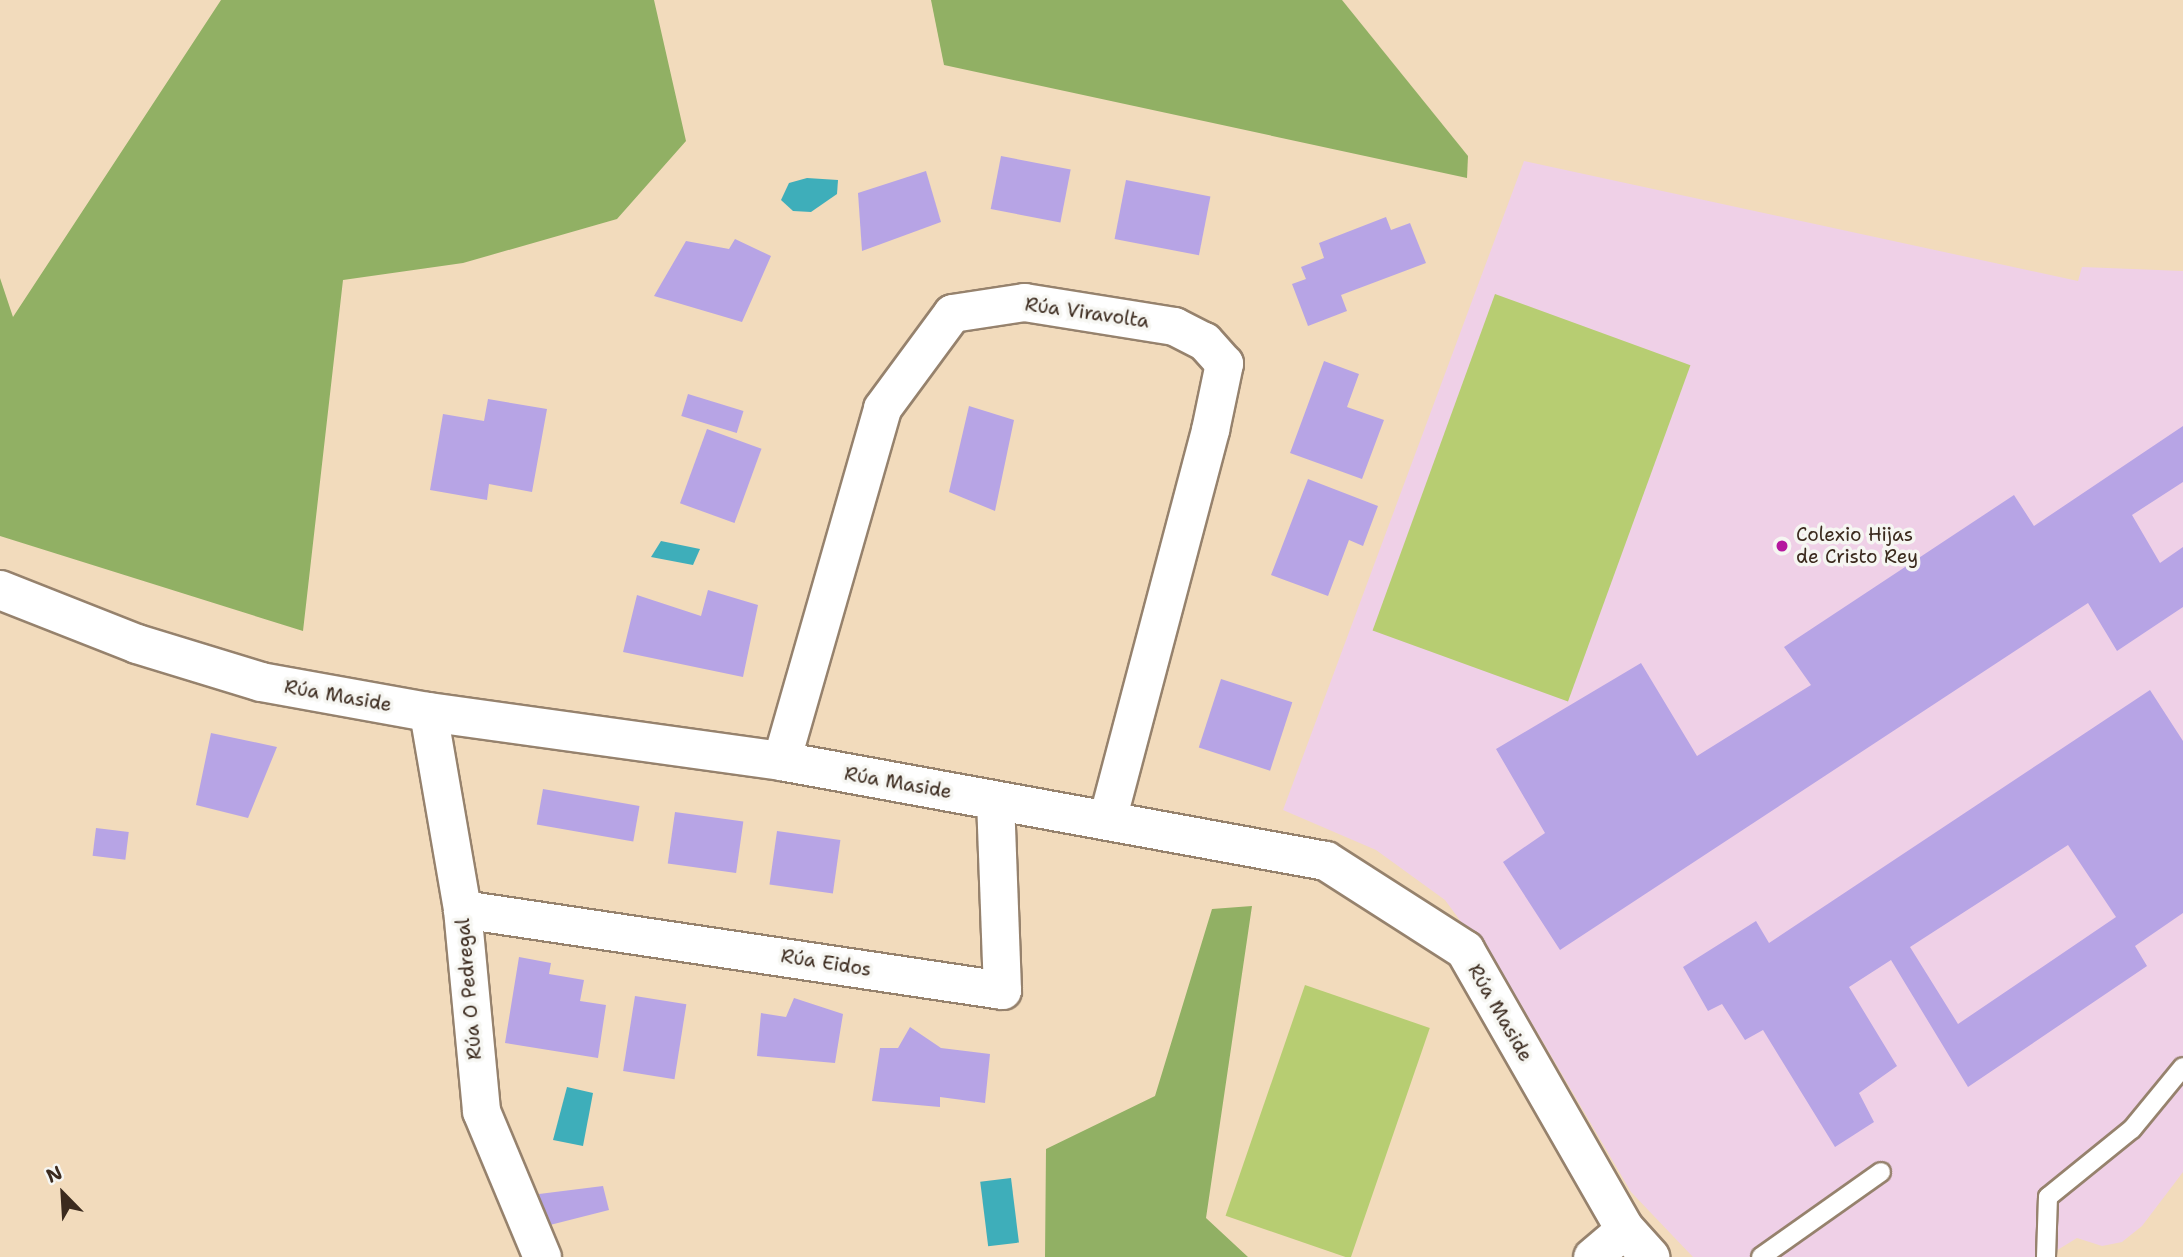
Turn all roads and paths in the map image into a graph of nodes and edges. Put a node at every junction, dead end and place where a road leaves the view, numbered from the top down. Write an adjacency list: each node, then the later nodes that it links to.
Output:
1 (0, 590): 2 (street, Rúa Maside)
2 (428, 712): 3 (street, Rúa Maside); 6 (street, Rúa O Pedregal)
3 (781, 761): 4 (street, Rúa Maside); 5 (street, Rúa Viravolta)
4 (995, 801): 5 (street, Rúa Maside); 6 (street, Rúa Eidos)
5 (1107, 820): 9 (street, Rúa Maside)
6 (462, 909): 10 (street, Rúa O Pedregal)
7 (2183, 1068): 14 (lane)
8 (1881, 1172): 13 (lane)
9 (1625, 1229): 11 (street); 12 (street, Rúa Maside)
10 (542, 1257)
11 (1592, 1257)
12 (1650, 1257)
13 (1761, 1257)
14 (2046, 1257)

